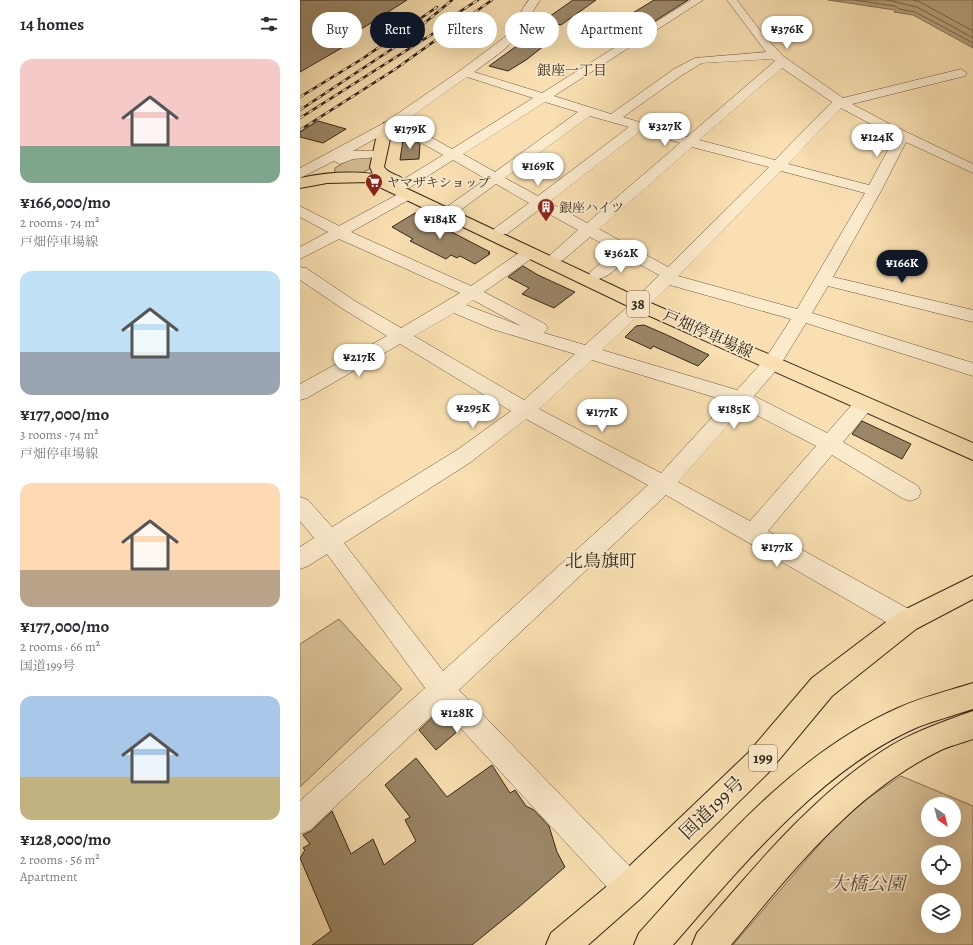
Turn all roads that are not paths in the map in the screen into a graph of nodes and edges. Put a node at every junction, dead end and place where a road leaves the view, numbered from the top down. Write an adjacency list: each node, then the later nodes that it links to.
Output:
1 (535, 0): 6 (street)
2 (698, 0): 7 (street)
3 (732, 0): 4 (street)
4 (778, 58): 8 (street); 10 (street); 14 (street)
5 (961, 72): 8 (street)
6 (465, 73): 7 (street); 11 (street)
7 (544, 98): 9 (street); 15 (street)
8 (840, 103): 13 (street); 17 (street)
9 (588, 111): 10 (street); 22 (street)
10 (613, 118): 12 (street)
11 (391, 124): 15 (street); 16 (main road); 19 (street)
12 (639, 126): 14 (street); 26 (street)
13 (902, 136): 18 (street); 25 (street)
14 (690, 142): 17 (street); 30 (street)
15 (451, 154): 22 (street); 24 (street)
16 (376, 160): 20 (street); 21 (main road, 戸畑停車場線 / 38); 24 (main road, 戸畑停車場線 / 38)
17 (779, 165): 25 (street); 38 (street)
18 (973, 169)
19 (300, 174)
20 (328, 177)
21 (356, 177): 23 (main road, 戸畑停車場線 / 38); 24 (main road, 戸畑停車場線 / 38)
22 (495, 178): 26 (street); 27 (street)
23 (300, 183)
24 (405, 190): 27 (main road, 戸畑停車場線 / 38); 31 (street); 33 (main road, 戸畑停車場線 / 38)
25 (874, 191): 39 (street)
26 (538, 202): 29 (street); 30 (street)
27 (453, 208): 29 (main road, 戸畑停車場線 / 38)
28 (300, 211): 31 (street)
29 (501, 230): 35 (main road, 戸畑停車場線 / 38)
30 (589, 230): 32 (street); 35 (street)
31 (340, 233): 34 (street); 40 (street)
32 (627, 251): 37 (street); 38 (street)
33 (529, 253): 40 (street); 41 (main road, 戸畑停車場線 / 38)
34 (300, 254)
35 (557, 258): 37 (main road, 戸畑停車場線 / 38)
36 (300, 272): 45 (street)
37 (597, 276): 41 (main road, 戸畑停車場線 / 38)
38 (667, 276): 41 (street); 43 (street)
39 (824, 280): 43 (street); 44 (street)
40 (473, 293): 42 (street); 46 (street)
41 (643, 301): 46 (street); 47 (main road, 戸畑停車場線 / 38)
42 (453, 306): 45 (street); 46 (street)
43 (802, 316): 47 (street); 48 (street)
44 (973, 316)
45 (402, 336): 49 (street); 52 (street)
46 (589, 352): 50 (street); 52 (street)
47 (775, 359): 50 (street); 51 (main road, 戸畑停車場線 / 38); 53 (main road, 戸畑停車場線 / 38)
48 (973, 370)
49 (300, 394)
50 (741, 398): 54 (street); 56 (street)
51 (864, 404): 54 (street); 55 (main road, 戸畑停車場線 / 38)
52 (525, 410): 56 (street); 60 (street)
53 (973, 441)
54 (830, 444): 57 (street); 59 (street)
55 (973, 452)
56 (664, 484): 59 (street); 64 (street)
57 (910, 492)
58 (300, 506): 60 (street)
59 (752, 534): 63 (street)
60 (330, 541): 61 (street); 64 (street)
61 (300, 559)
62 (973, 587): 63 (main road, 国道199号 / 199)
63 (907, 620): 68 (main road, 国道199号 / 199)
64 (441, 689): 67 (street); 68 (street)
65 (973, 696): 70 (main road)
66 (973, 725): 71 (main road)
67 (300, 820)
68 (629, 888): 69 (main road, 国道199号 / 199)
69 (563, 945)
70 (651, 945)
71 (709, 945)

